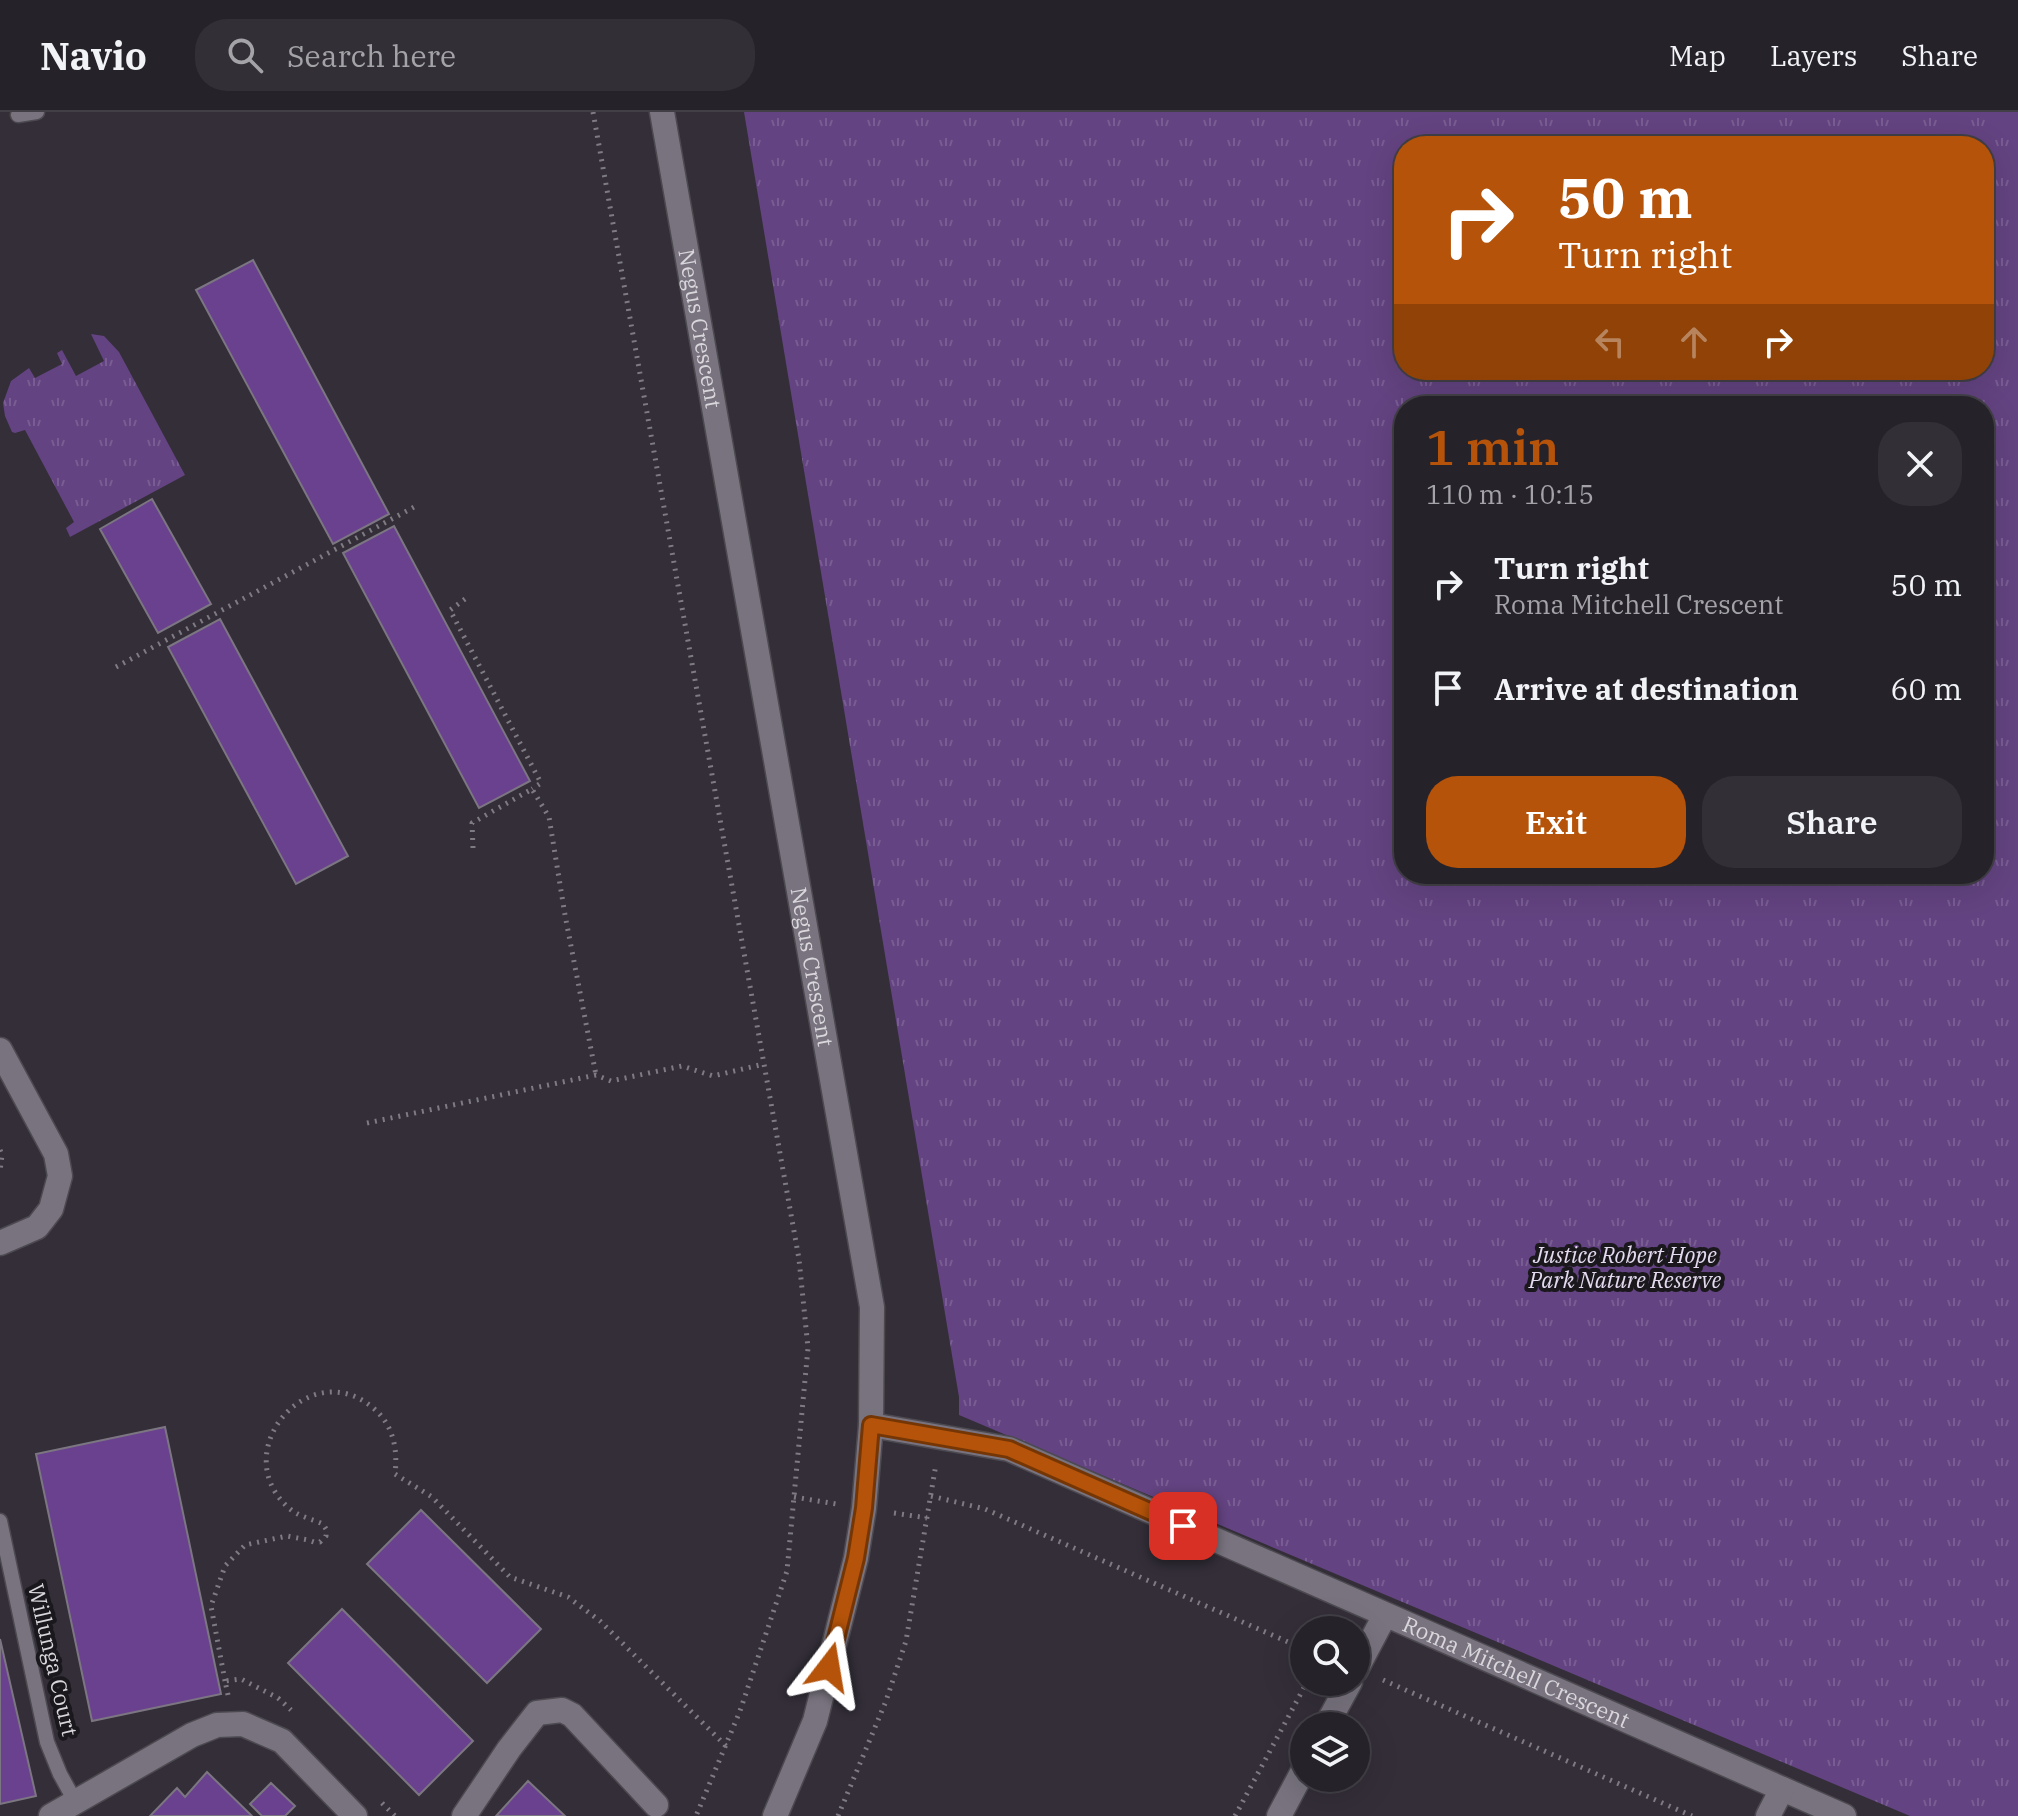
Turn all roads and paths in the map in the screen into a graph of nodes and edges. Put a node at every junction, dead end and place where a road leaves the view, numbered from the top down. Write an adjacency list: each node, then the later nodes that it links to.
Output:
1 (37, 112): 4 (lane)
2 (593, 112): 11 (path)
3 (662, 112): 17 (street, Negus Crescent)
4 (18, 115)
5 (416, 506): 7 (path)
6 (465, 599): 8 (path)
7 (116, 667)
8 (532, 789): 9 (path); 12 (path)
9 (473, 848)
10 (0, 1050): 16 (street)
11 (764, 1064): 12 (path); 27 (path)
12 (596, 1075): 13 (path)
13 (367, 1123)
14 (0, 1150): 15 (path)
15 (0, 1171)
16 (0, 1243)
17 (871, 1425): 18 (street, Roma Mitchell Crescent); 36 (street, Negus Crescent)
18 (940, 1437): 19 (path); 21 (street, Roma Mitchell Crescent)
19 (931, 1496): 22 (path); 37 (path)
20 (0, 1521): 30 (lane, Willunga Court)
21 (1385, 1615): 23 (street); 28 (street, Roma Mitchell Crescent)
22 (1290, 1643)
23 (1370, 1650)
24 (225, 1681): 27 (path)
25 (1370, 1681): 40 (path)
26 (1299, 1696): 38 (path)
27 (726, 1746): 35 (path)
28 (1782, 1789): 41 (street); 42 (street, Roma Mitchell Crescent)
29 (1292, 1792): 39 (street)
30 (76, 1803): 32 (street); 33 (street)
31 (656, 1805): 34 (street)
32 (349, 1814)
33 (51, 1816)
34 (464, 1816)
35 (696, 1816)
36 (775, 1816)
37 (838, 1816)
38 (1235, 1816)
39 (1279, 1816)
40 (1692, 1816)
41 (1768, 1816)
42 (1844, 1816)

